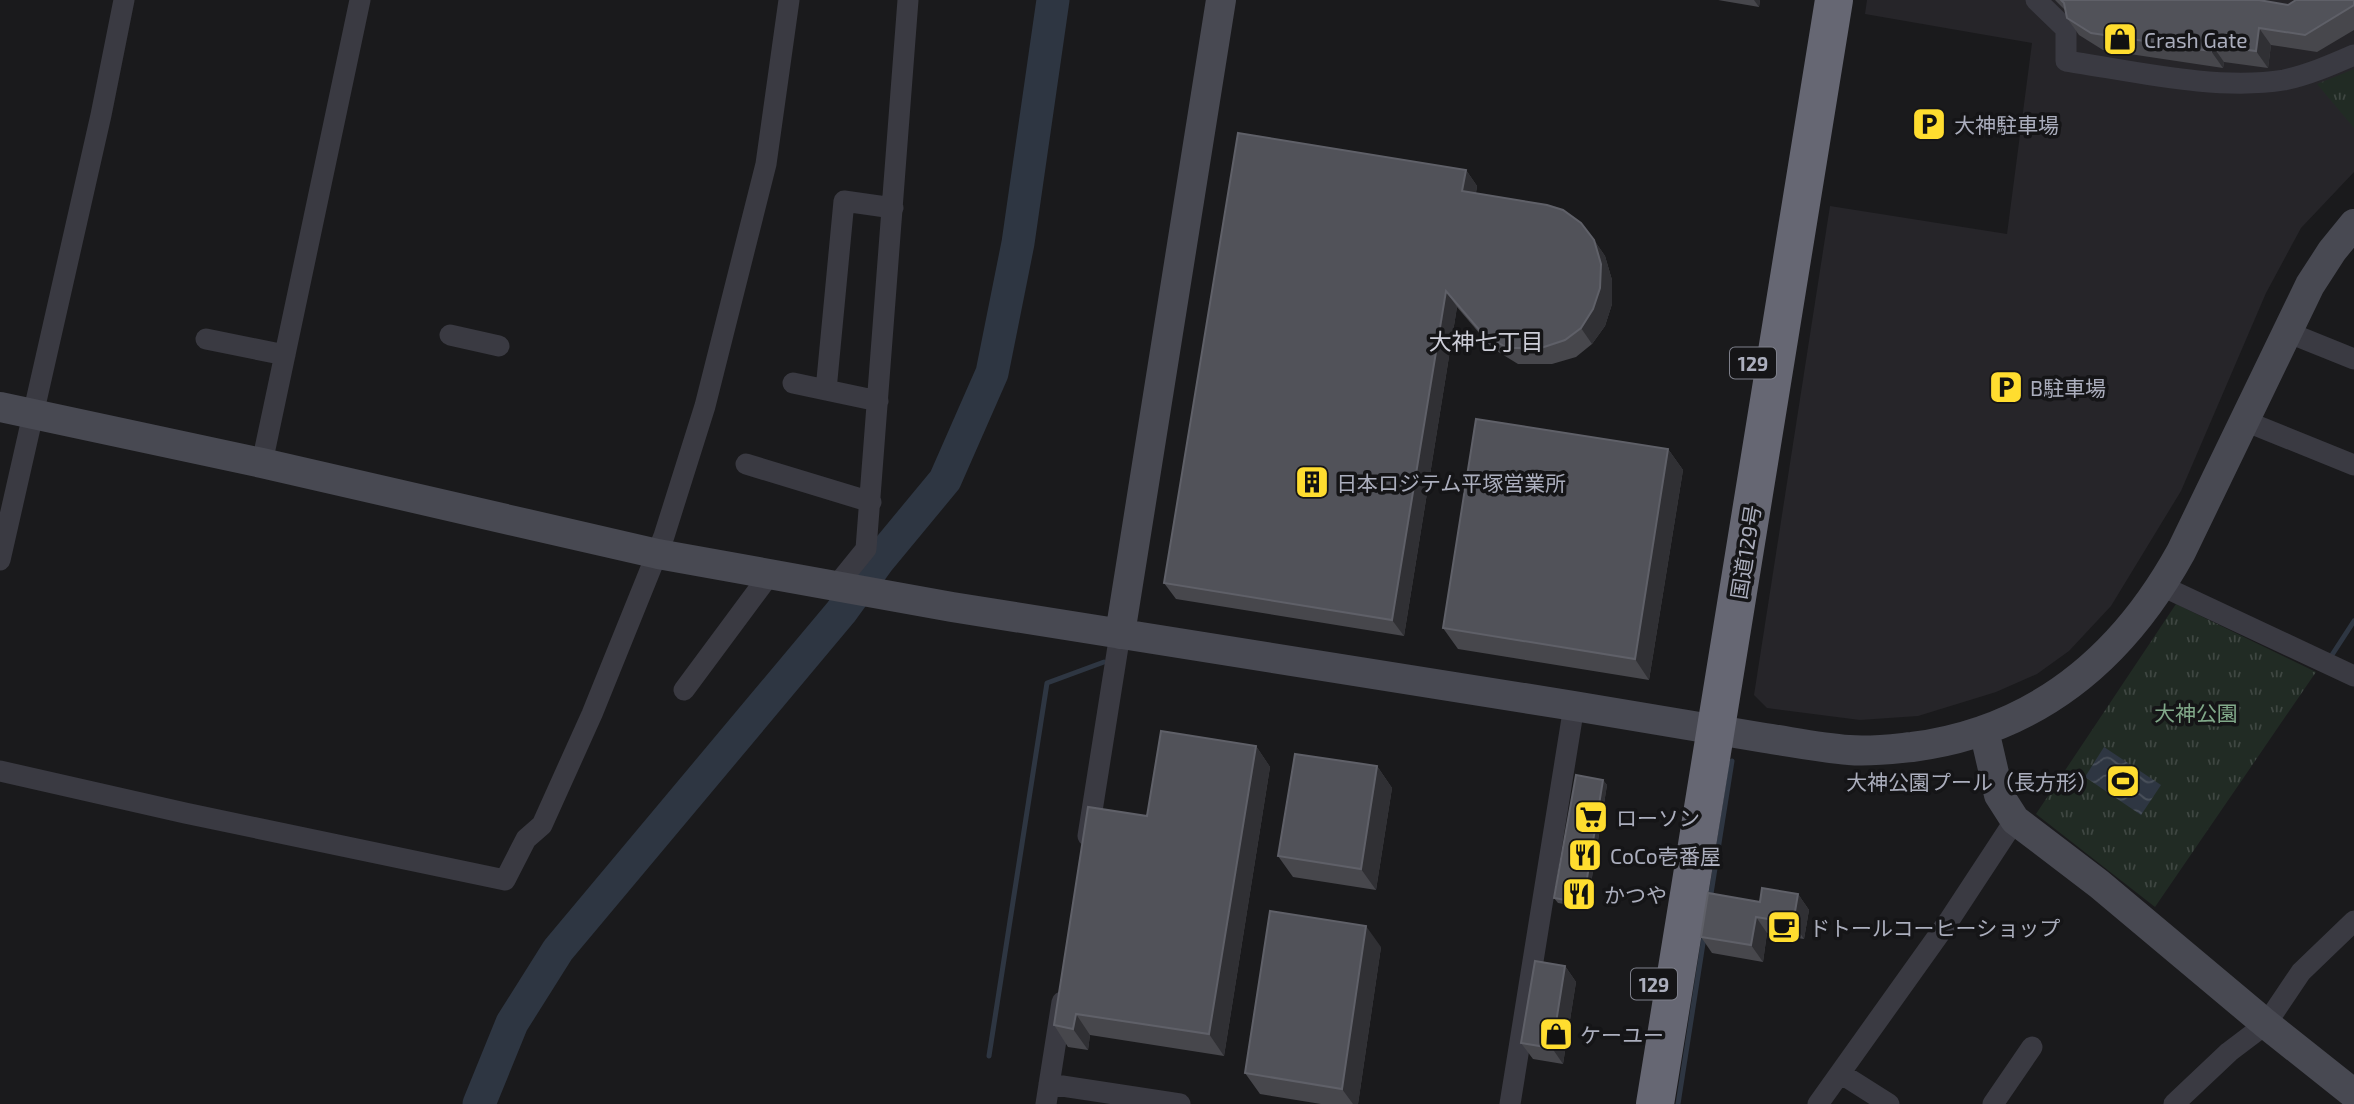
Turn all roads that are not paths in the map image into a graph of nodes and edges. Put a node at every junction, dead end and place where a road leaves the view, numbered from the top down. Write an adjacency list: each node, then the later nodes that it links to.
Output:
1 (124, 0): 22 (street)
2 (360, 0): 16 (street)
3 (789, 0): 28 (street)
4 (908, 0): 10 (street)
5 (1221, 0): 33 (street)
6 (1811, 0): 37 (highway, 国道129号 / 129)
7 (1834, 0): 37 (highway, 国道129号 / 129)
8 (2036, 0): 9 (street)
9 (2354, 55)
10 (893, 208): 19 (street); 20 (street)
11 (2354, 224): 12 (street)
12 (2287, 332): 17 (street); 23 (street)
13 (450, 335): 15 (street)
14 (206, 340): 16 (street)
15 (499, 346)
16 (285, 355): 24 (street)
17 (2354, 359)
18 (793, 383): 19 (street)
19 (826, 390): 20 (street)
20 (878, 401): 27 (street)
21 (0, 407): 22 (street)
22 (34, 415): 24 (street); 29 (street)
23 (2245, 421): 26 (street); 31 (street)
24 (262, 463): 28 (street)
25 (746, 464): 27 (street)
26 (2339, 464)
27 (871, 502): 32 (street)
28 (658, 554): 30 (street); 39 (street)
29 (0, 560)
30 (769, 574): 32 (street); 35 (street)
31 (2162, 586): 34 (street); 38 (street)
32 (839, 587): 33 (street)
33 (1120, 634): 36 (street); 41 (street)
34 (2354, 676)
35 (684, 690)
36 (1574, 706): 37 (street); 50 (street)
37 (1706, 728): 38 (street); 51 (highway, 国道129号 / 129); 52 (highway, 国道129号 / 129)
38 (1984, 730): 40 (street)
39 (0, 771)
40 (2015, 820): 44 (street); 46 (street)
41 (1085, 858)
42 (2354, 921): 44 (street)
43 (1065, 982): 47 (street)
44 (2266, 1024): 48 (street); 56 (street)
45 (2032, 1047): 55 (street)
46 (1840, 1073): 53 (street); 54 (street)
47 (1048, 1094): 49 (street)
48 (2354, 1094)
49 (1180, 1104)
50 (1510, 1104)
51 (1634, 1104)
52 (1655, 1104)
53 (1818, 1104)
54 (1889, 1104)
55 (1993, 1104)
56 (2174, 1104)

